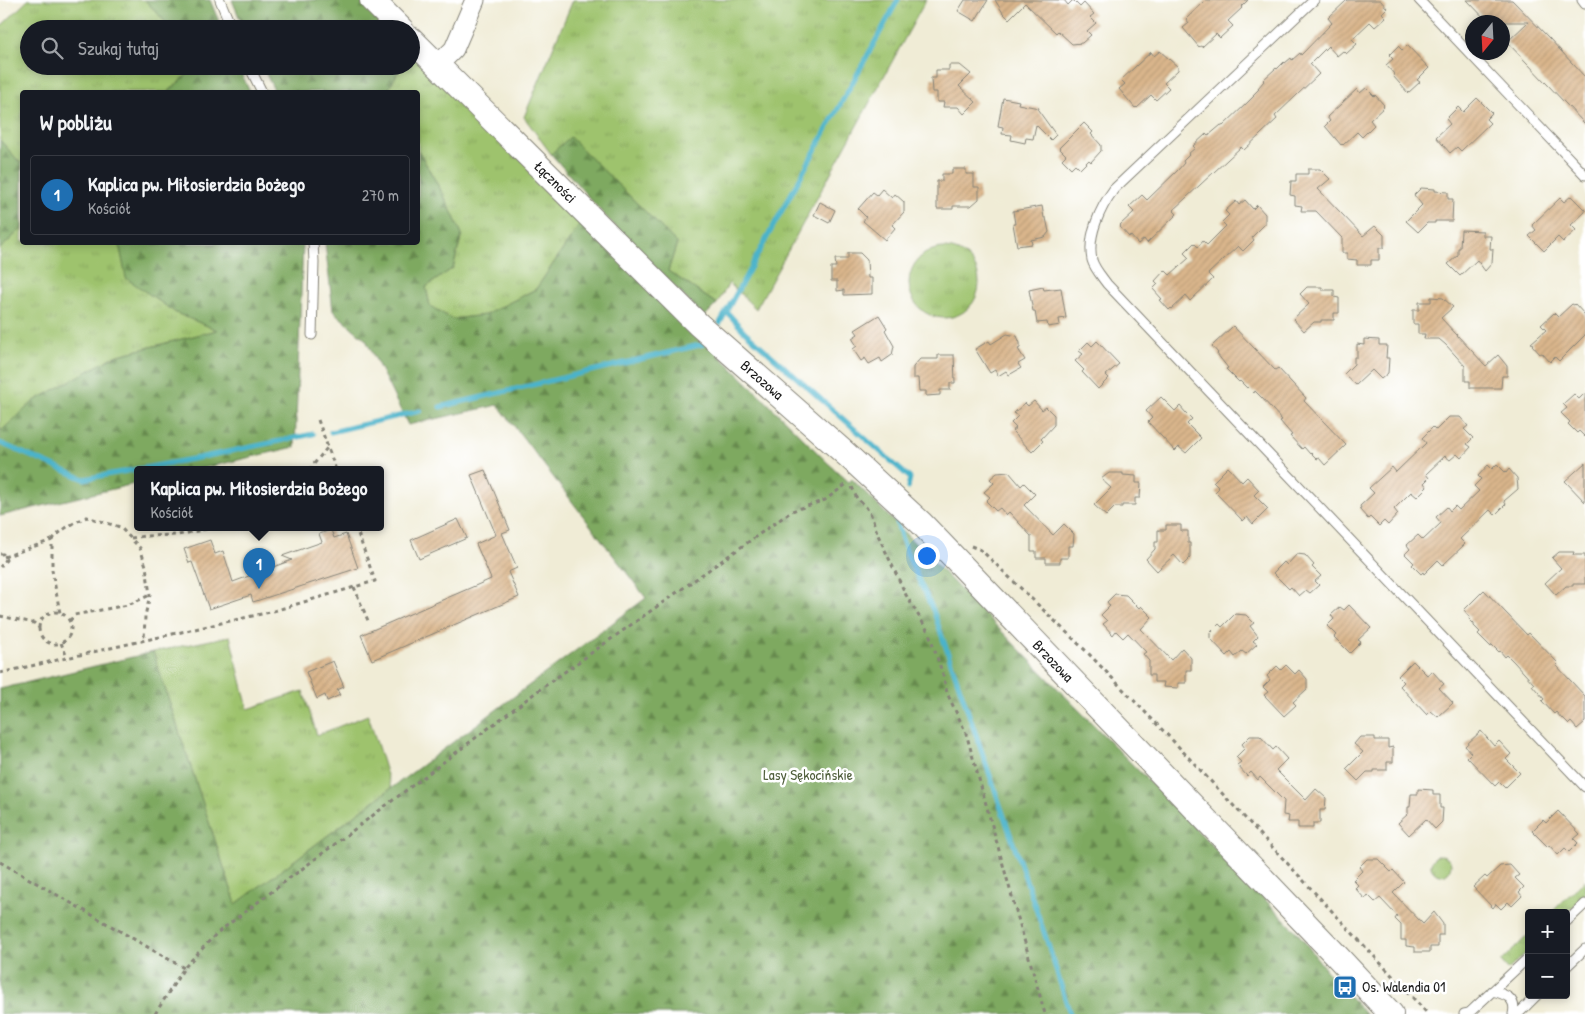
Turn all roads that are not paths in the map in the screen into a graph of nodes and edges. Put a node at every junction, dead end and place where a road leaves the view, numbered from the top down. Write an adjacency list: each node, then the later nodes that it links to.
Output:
1 (220, 0): 8 (lane)
2 (372, 0): 9 (street)
3 (475, 0): 11 (street)
4 (1314, 0): 18 (lane)
5 (1419, 0): 14 (lane)
6 (1582, 0): 7 (lane)
7 (1585, 4)
8 (228, 20)
9 (392, 20)
10 (420, 49): 11 (street, Łączności)
11 (437, 66): 16 (street, Łączności)
12 (254, 75): 13 (lane)
13 (261, 90)
14 (1585, 175)
15 (313, 245): 17 (lane)
16 (699, 325): 26 (street, Brzozowa)
17 (312, 335)
18 (1585, 787)
19 (1585, 904): 20 (lane)
20 (1570, 918)
21 (1585, 949): 23 (lane)
22 (1525, 961): 24 (lane)
23 (1570, 963)
24 (1492, 991): 27 (lane); 28 (lane)
25 (1533, 999): 29 (lane)
26 (1391, 1014)
27 (1469, 1014)
28 (1513, 1014)
29 (1518, 1014)

